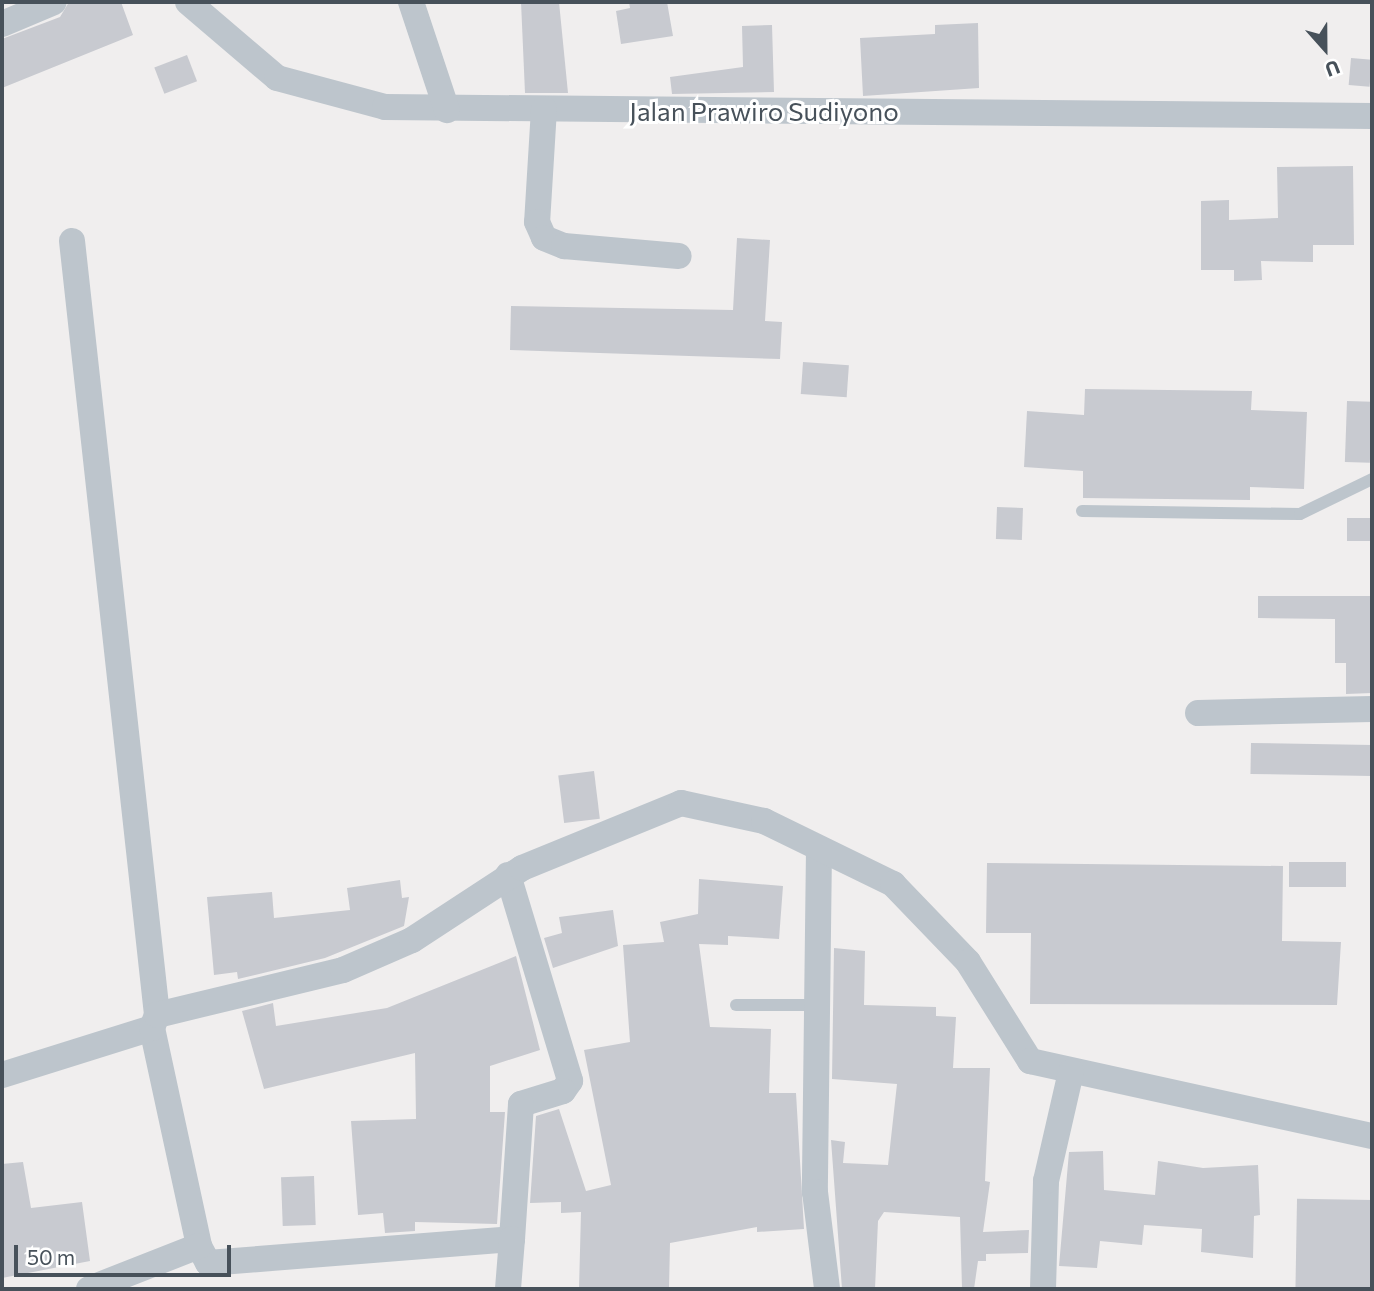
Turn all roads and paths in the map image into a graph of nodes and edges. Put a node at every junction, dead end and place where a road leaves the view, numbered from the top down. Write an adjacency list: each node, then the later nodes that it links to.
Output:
1 (54, 2): 4 (street)
2 (188, 2): 6 (street, Jalan Prawiro Sudiyono)
3 (411, 2): 6 (street)
4 (2, 24)
5 (544, 109): 6 (street, Jalan Prawiro Sudiyono); 7 (street, Jalan Prawiro Sudiyono); 9 (street)
6 (447, 110)
7 (1372, 116)
8 (72, 241): 18 (street)
9 (679, 256)
10 (1372, 479): 11 (lane)
11 (1082, 511)
12 (1372, 709): 13 (street)
13 (1198, 713)
14 (819, 849): 15 (street); 17 (street); 19 (street)
15 (508, 875): 18 (street); 22 (street)
16 (736, 1005): 17 (lane)
17 (817, 1005): 26 (street)
18 (154, 1022): 20 (street); 23 (street)
19 (1071, 1072): 21 (street); 27 (street)
20 (2, 1074)
21 (1372, 1136)
22 (512, 1238): 23 (street); 25 (street)
23 (199, 1246): 24 (street)
24 (89, 1289)
25 (508, 1289)
26 (827, 1289)
27 (1043, 1289)

